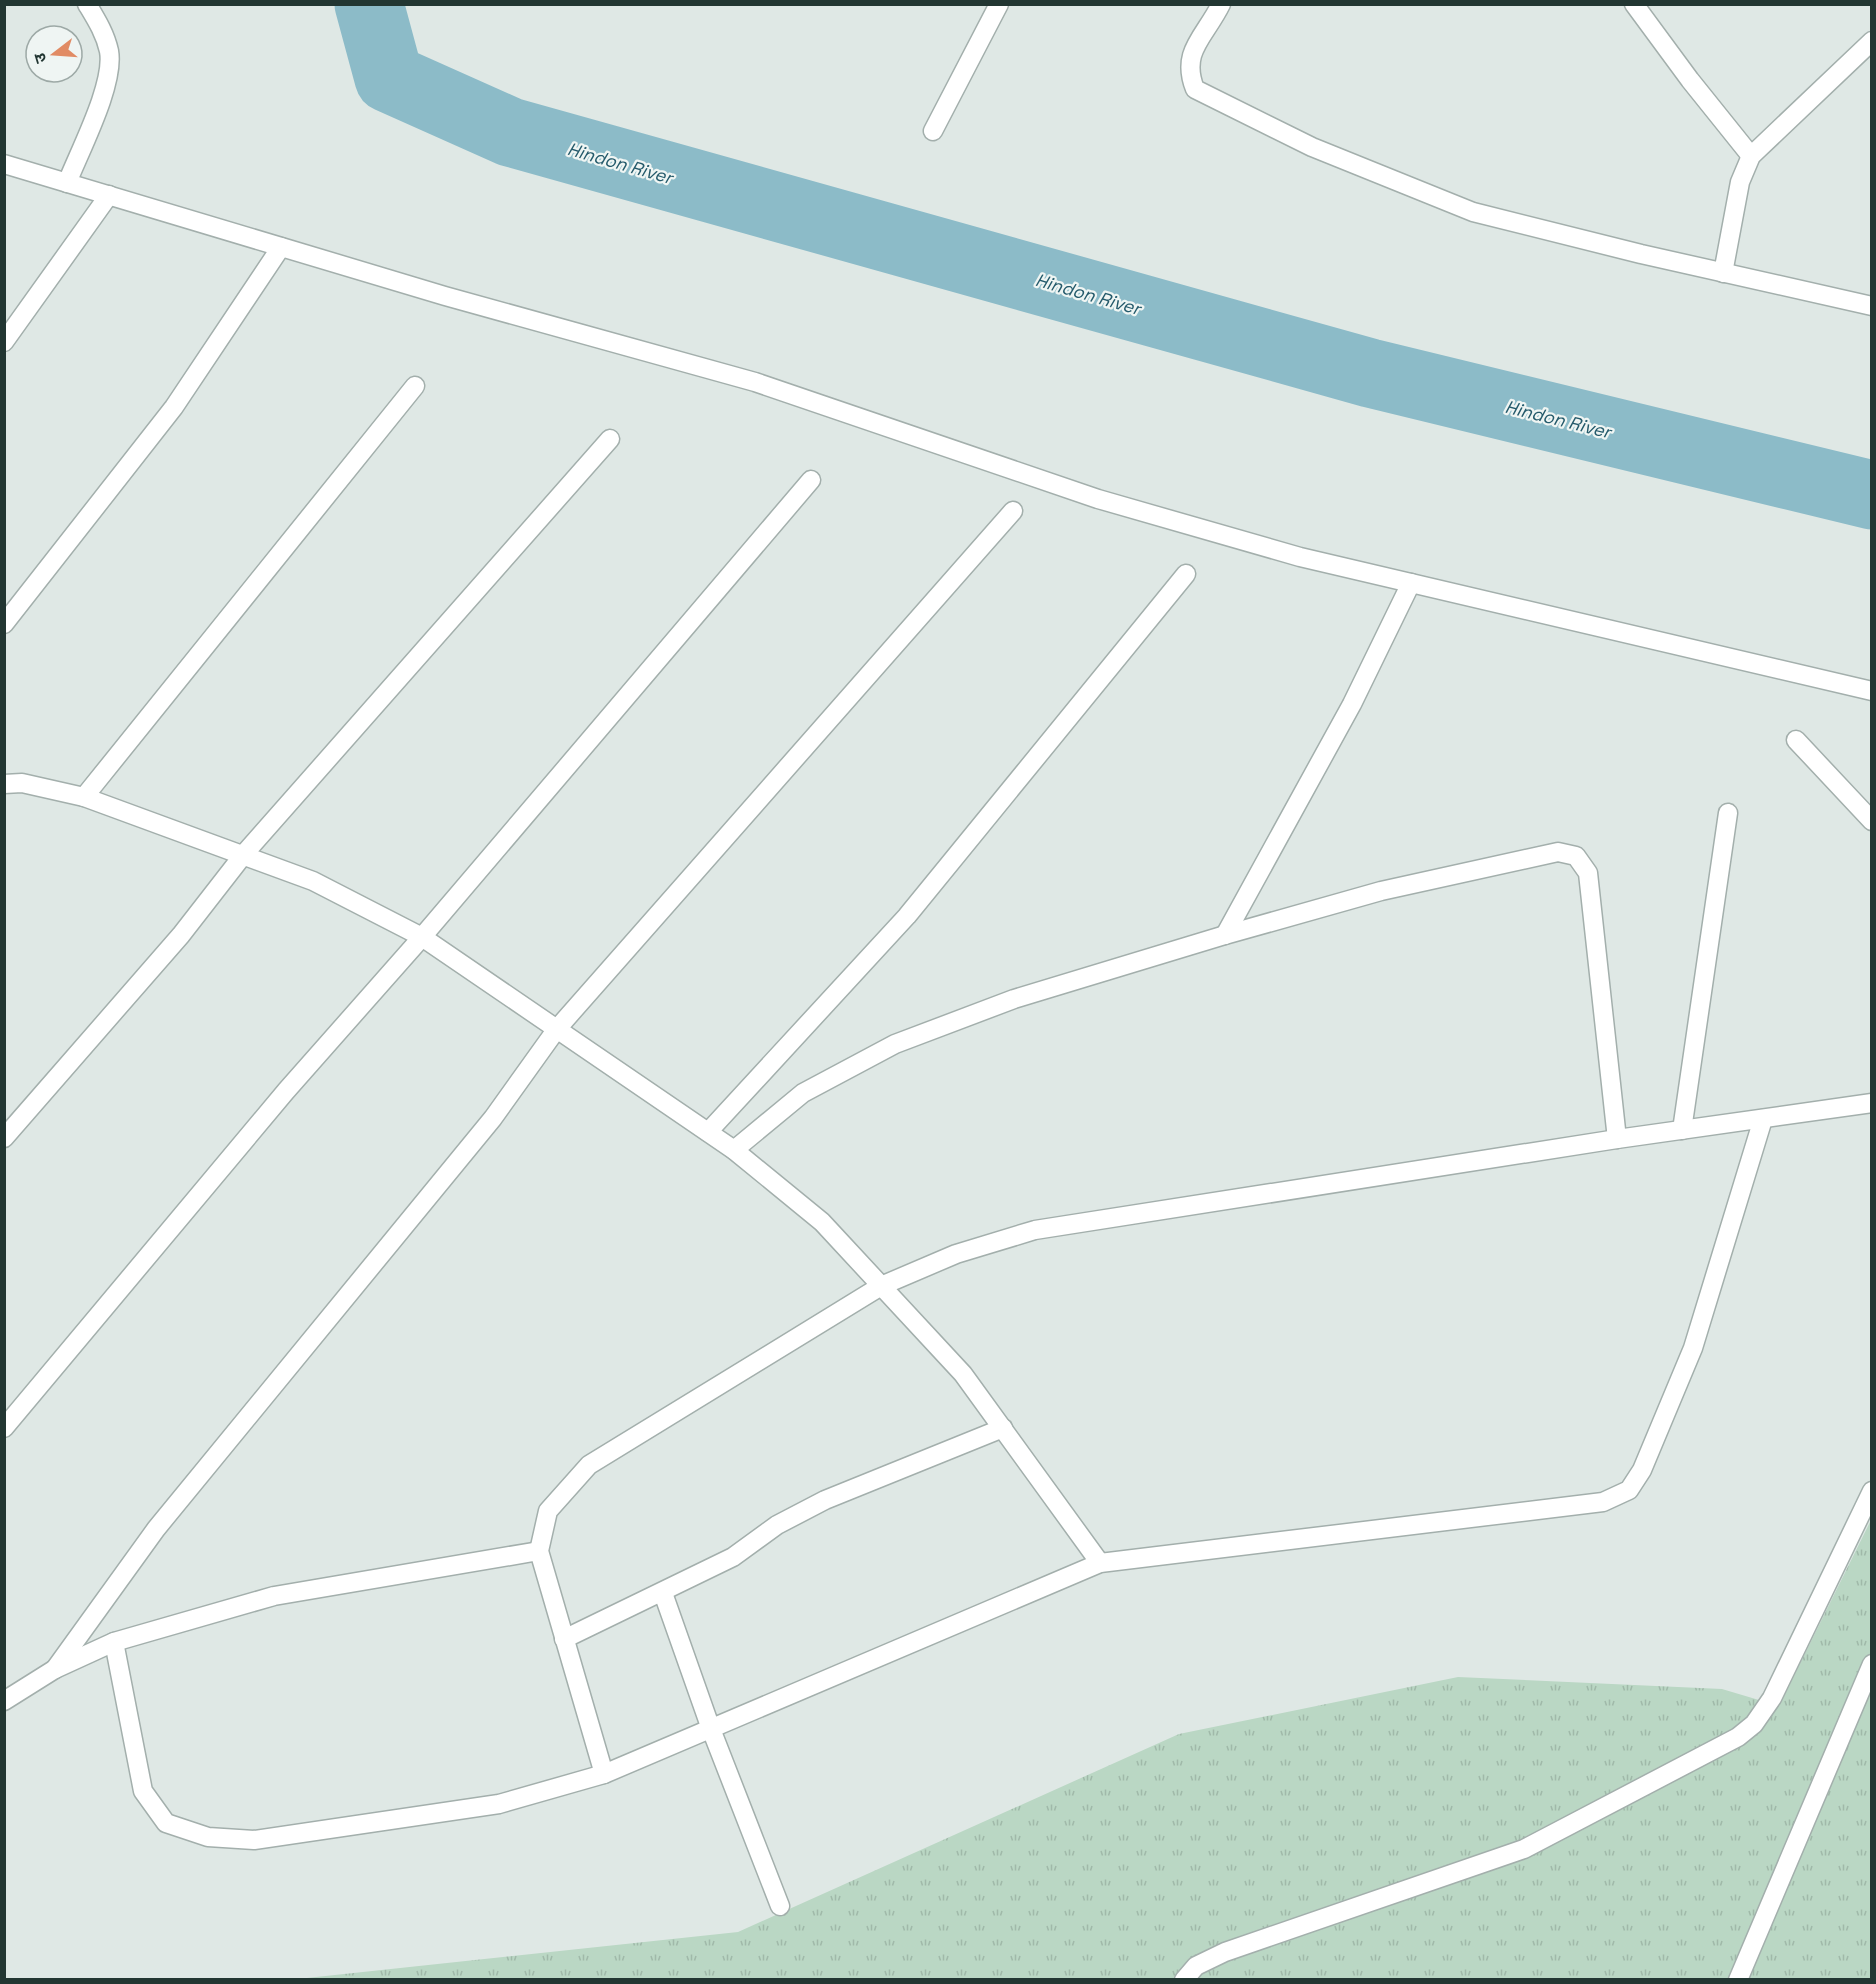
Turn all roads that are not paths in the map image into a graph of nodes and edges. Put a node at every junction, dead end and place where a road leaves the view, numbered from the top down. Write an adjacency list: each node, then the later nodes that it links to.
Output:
1 (87, 4): 9 (street)
2 (999, 4): 6 (street)
3 (1221, 4): 12 (street)
4 (1634, 4): 7 (street)
5 (1872, 40): 7 (street)
6 (933, 131)
7 (1751, 156): 12 (street)
8 (4, 164): 9 (street)
9 (67, 183): 10 (street)
10 (109, 195): 11 (street); 14 (street)
11 (280, 247): 20 (street); 21 (street)
12 (1723, 273): 13 (street)
13 (1872, 306)
14 (4, 342)
15 (414, 386): 25 (street)
16 (610, 439): 28 (street)
17 (811, 480): 30 (street)
18 (1013, 511): 31 (street)
19 (1186, 574): 35 (street)
20 (1411, 583): 22 (street); 29 (street)
21 (4, 624)
22 (1872, 691)
23 (1796, 740): 27 (street)
24 (4, 784): 25 (street)
25 (84, 796): 28 (street)
26 (1728, 813): 34 (street)
27 (1872, 821)
28 (244, 854): 30 (street); 36 (street)
29 (1225, 935): 37 (street); 38 (street)
30 (422, 937): 31 (street); 40 (street)
31 (556, 1030): 35 (street); 49 (street)
32 (1872, 1103): 33 (street)
33 (1763, 1119): 34 (street); 44 (street)
34 (1682, 1130): 37 (street)
35 (708, 1132): 38 (street)
36 (4, 1138)
37 (1617, 1139): 39 (street)
38 (734, 1150): 39 (street)
39 (881, 1286): 41 (street); 43 (street)
40 (4, 1428)
41 (1003, 1428): 44 (street); 45 (street)
42 (1872, 1491): 54 (street)
43 (539, 1551): 46 (street); 47 (street)
44 (1100, 1563): 51 (street)
45 (663, 1593): 46 (street); 51 (street)
46 (564, 1639): 52 (street)
47 (114, 1642): 49 (street); 52 (street)
48 (1872, 1664): 55 (street)
49 (55, 1669): 50 (street)
50 (4, 1701)
51 (711, 1729): 52 (street); 53 (street)
52 (604, 1774)
53 (780, 1906)
54 (1184, 1980)
55 (1738, 1980)

